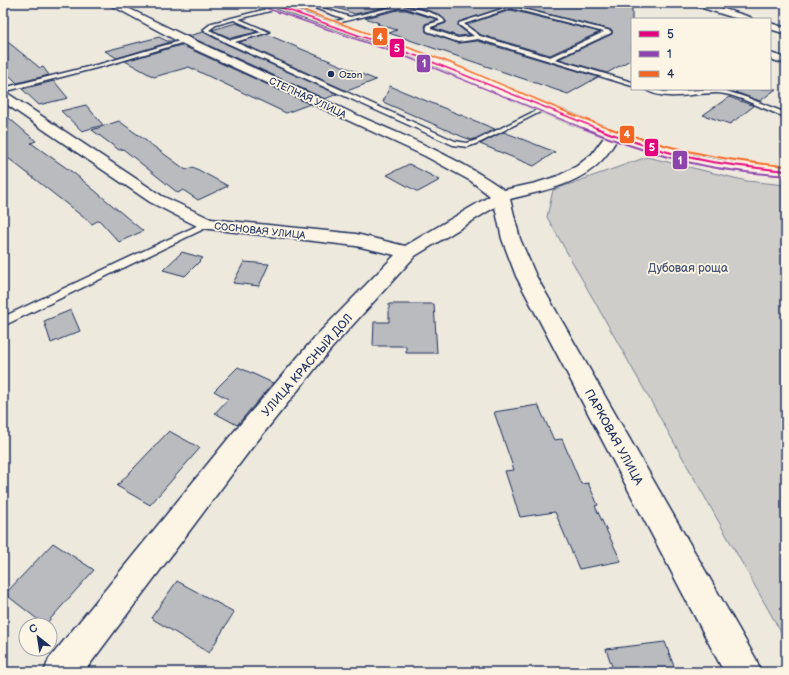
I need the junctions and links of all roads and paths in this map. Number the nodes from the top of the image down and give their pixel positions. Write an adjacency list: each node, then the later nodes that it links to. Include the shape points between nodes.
1 (111, 3): 13 (street, СТЕПНАЯ УЛИЦА)
2 (268, 3): 5 (street)
3 (303, 3): 8 (lane)
4 (696, 3): 6 (street)
5 (279, 7): 7 (lane); 9 (street)
6 (744, 18)
7 (235, 19): 14 (lane, via 214,24 204,30); 14 (lane, via 267,32)
8 (350, 19): 9 (lane); 12 (lane, via 406,7 443,20 428,26 429,30 458,40)
9 (329, 24): 22 (street, via 433,62)
10 (771, 26): 11 (street)
11 (786, 31)
12 (478, 37): 16 (lane); 16 (lane, via 461,24 511,7 609,32)
13 (185, 40): 19 (lane, via 106,64); 26 (street, СТЕПНАЯ УЛИЦА, via 430,153 477,178)
14 (229, 42): 22 (lane, via 453,143 467,144 479,141)
15 (771, 56): 17 (street)
16 (550, 59): 18 (lane)
17 (786, 61)
18 (631, 84)
19 (3, 90)
20 (651, 90): 23 (lane, via 664,94 720,91)
21 (3, 96): 27 (street, СОСНОВАЯ УЛИЦА, via 156,199)
22 (545, 108): 24 (street)
23 (786, 114)
24 (613, 135): 25 (street, via 692,159 728,166); 26 (street, УЛИЦА КРАСНЫЙ ДОЛ, via 598,157 582,169 540,187)
25 (786, 171)
26 (501, 196): 28 (street, УЛИЦА КРАСНЫЙ ДОЛ); 31 (street, ПАРКОВАЯ УЛИЦА, via 511,239 526,276)
27 (207, 224): 28 (street, СОСНОВАЯ УЛИЦА, via 356,240); 29 (lane)
28 (408, 252): 30 (street, УЛИЦА КРАСНЫЙ ДОЛ, via 323,343 246,436)
29 (3, 322)
30 (62, 672)
31 (743, 672)

